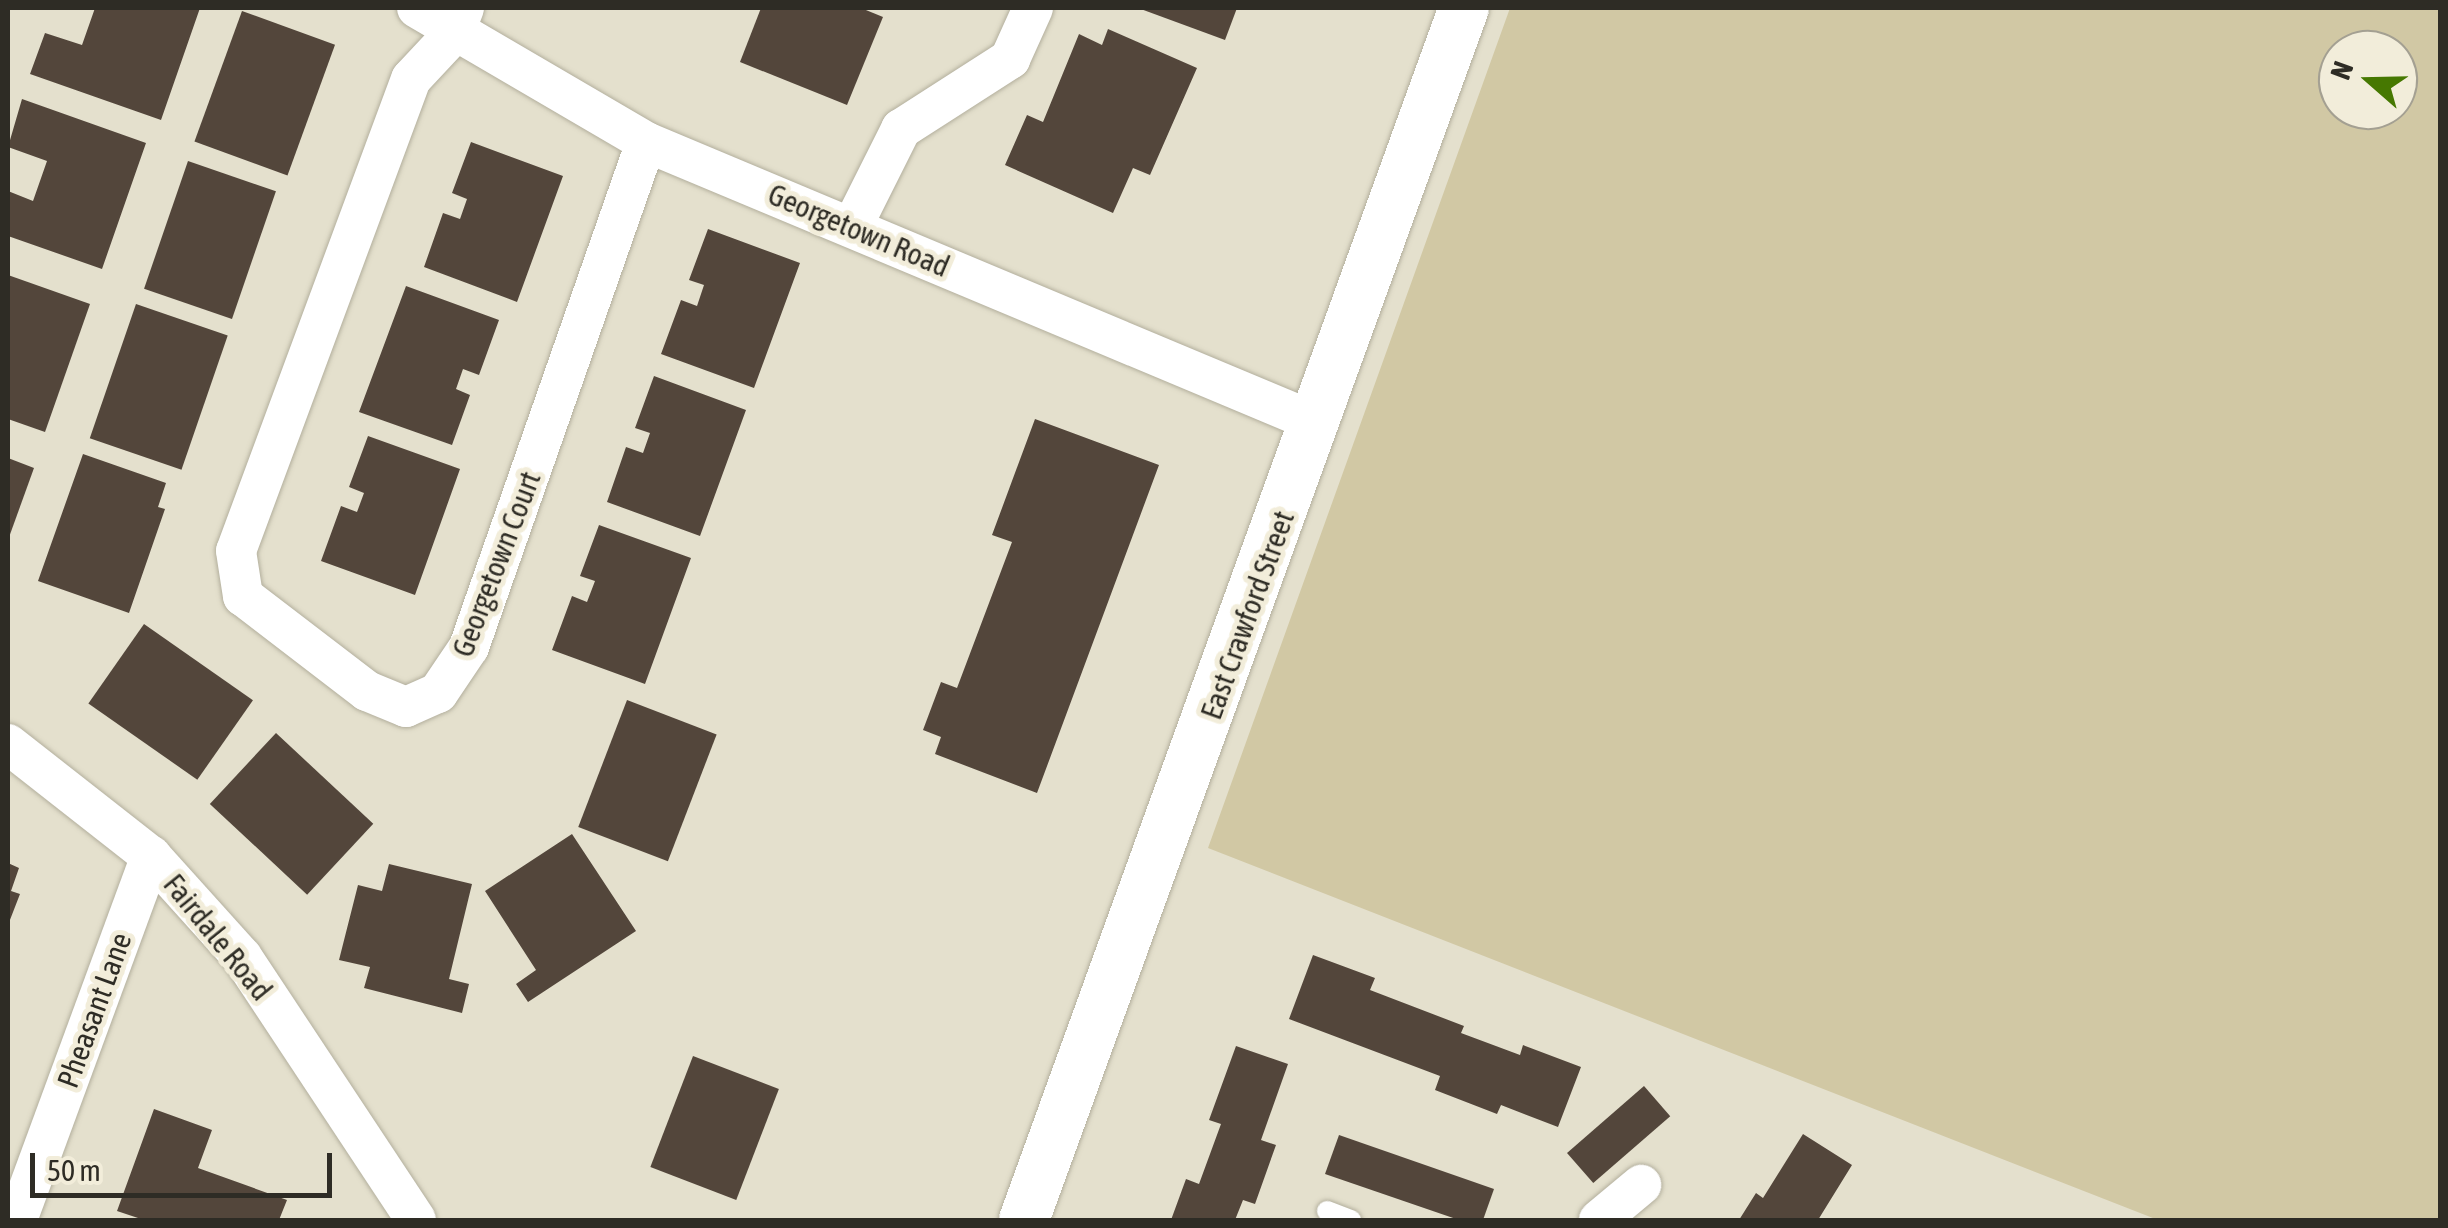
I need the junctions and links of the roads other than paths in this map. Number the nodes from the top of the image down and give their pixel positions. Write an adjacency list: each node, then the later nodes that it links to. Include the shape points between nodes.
1 (417, 8): 4 (street, Georgetown Road)
2 (1033, 8): 6 (street, via 1010,59 900,128)
3 (1464, 8): 7 (street, East Crawford Street)
4 (459, 20): 5 (street, Georgetown Road); 5 (street, Georgetown Court, via 410,79 236,551 243,596 368,691 406,707 438,693 470,647)
5 (646, 142): 6 (street, Georgetown Road)
6 (852, 227): 7 (street, Georgetown Road)
7 (1317, 424): 14 (street, East Crawford Street)
8 (8, 744): 9 (street, Fairdale Road)
9 (151, 856): 12 (street, Pheasant Lane); 13 (street, Fairdale Road, via 242,957)
10 (1642, 1185): 16 (street)
11 (1327, 1211): 15 (lane)
12 (18, 1220)
13 (416, 1220)
14 (1024, 1220)
15 (1351, 1220)
16 (1599, 1220)

